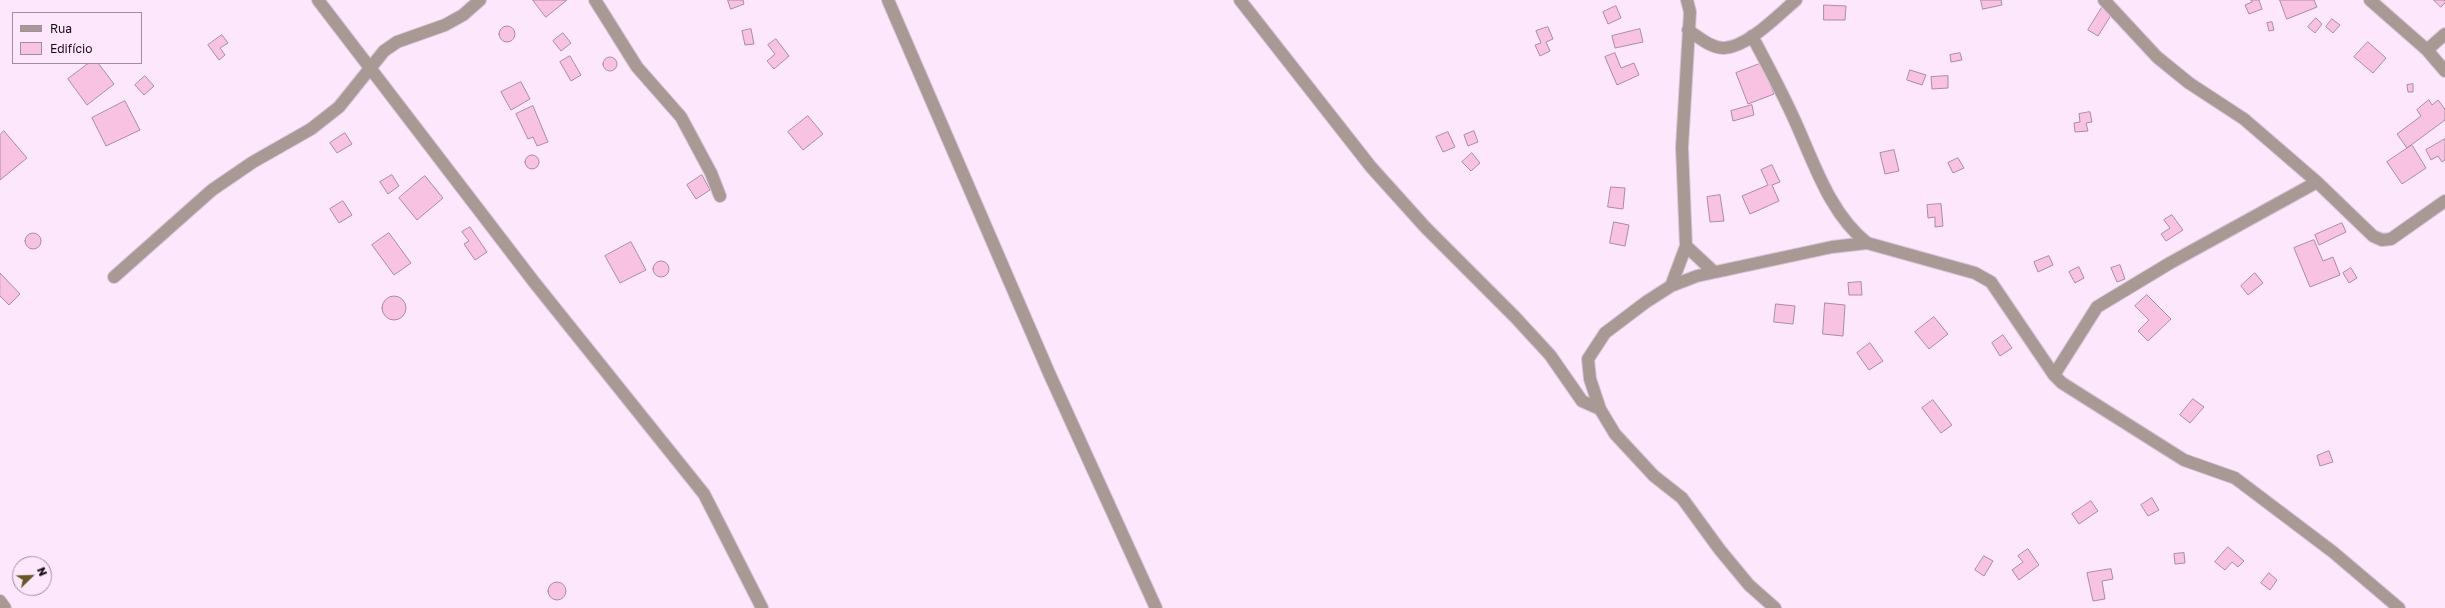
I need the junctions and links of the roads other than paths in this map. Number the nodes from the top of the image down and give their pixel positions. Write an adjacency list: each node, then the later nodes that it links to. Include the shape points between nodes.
1 (318, 0): 14 (street)
2 (480, 0): 14 (street, via 463,15 445,25 397,42 384,51)
3 (595, 0): 17 (street, via 637,67 681,117 711,173)
4 (888, 0): 29 (street, via 1049,373)
5 (1240, 0): 25 (street, via 1371,167 1426,228 1515,316 1550,355 1582,401)
6 (1687, 0): 10 (street, via 1690,12)
7 (1796, 0): 12 (street)
8 (2104, 0): 16 (street, via 2158,57 2189,83 2244,119)
9 (2370, 0): 13 (street)
10 (1688, 30): 12 (street, via 1703,41 1722,48 1734,46); 20 (street, via 1682,147)
11 (2445, 34): 13 (street)
12 (1752, 36): 19 (street, via 1833,204 1851,231)
13 (2427, 50): 15 (street)
14 (370, 67): 22 (street, via 339,107 311,129 253,162 212,190); 28 (street, via 534,282 704,494)
15 (2445, 70)
16 (2317, 182): 18 (street, via 2373,236 2382,240 2391,239); 24 (street, via 2170,262 2097,307)
17 (720, 196)
18 (2445, 201)
19 (1867, 243): 21 (street, via 1832,247); 24 (street, via 1975,273 1991,282)
20 (1686, 246): 21 (street); 23 (street)
21 (1713, 271): 23 (street)
22 (114, 277)
23 (1672, 286): 25 (street, via 1605,333 1588,359 1590,379)
24 (2054, 375): 31 (street, via 2077,393 2184,460 2235,478 2333,552)
25 (1600, 409): 30 (street, via 1615,434 1654,476 1682,498 1744,580)
26 (0, 601): 27 (street)
27 (5, 608)
28 (762, 608)
29 (1156, 608)
30 (1775, 608)
31 (2399, 608)

